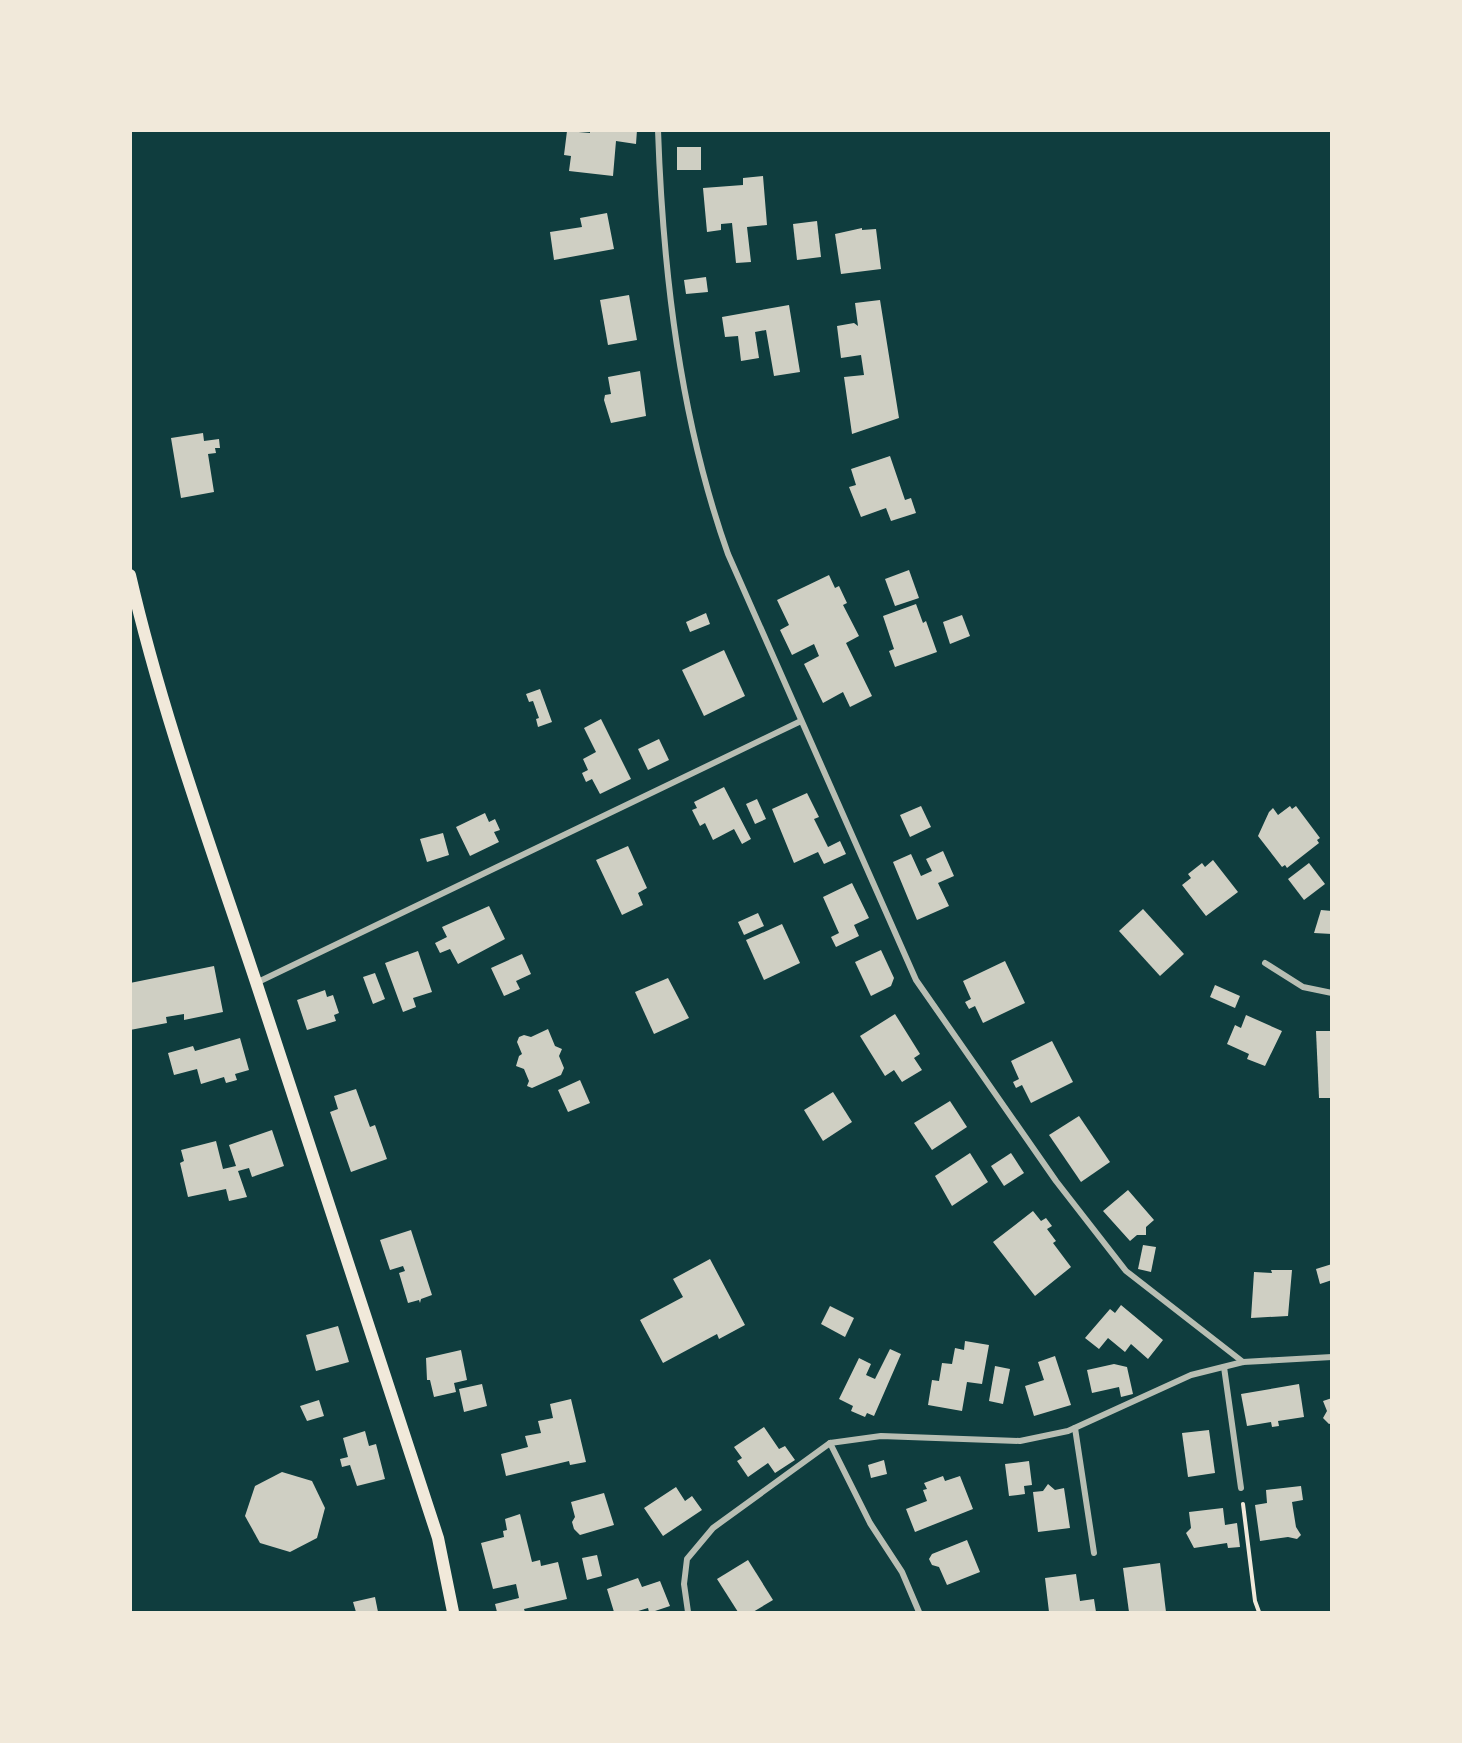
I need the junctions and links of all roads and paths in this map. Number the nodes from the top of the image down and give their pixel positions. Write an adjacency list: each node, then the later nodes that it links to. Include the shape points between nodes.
1 (658, 130): 3 (street, via 661,214 690,425 728,554)
2 (130, 575): 5 (main road, via 148,655)
3 (801, 721): 5 (street); 8 (street, via 923,989 1056,1181 1126,1271)
4 (1265, 963): 6 (street, via 1303,987)
5 (256, 983): 14 (main road, via 436,1531)
6 (1332, 993)
7 (1332, 1357): 8 (street)
8 (1244, 1362): 9 (street)
9 (1224, 1367): 10 (street, via 1191,1375); 12 (street)
10 (1075, 1428): 11 (street, via 1020,1442 881,1436); 13 (street)
11 (830, 1443): 15 (street, via 713,1528 687,1559 684,1584); 16 (street, via 870,1523 902,1572)
12 (1241, 1488): 17 (path, via 1254,1601)
13 (1094, 1553)
14 (453, 1612)
15 (688, 1612)
16 (919, 1612)
17 (1259, 1612)

